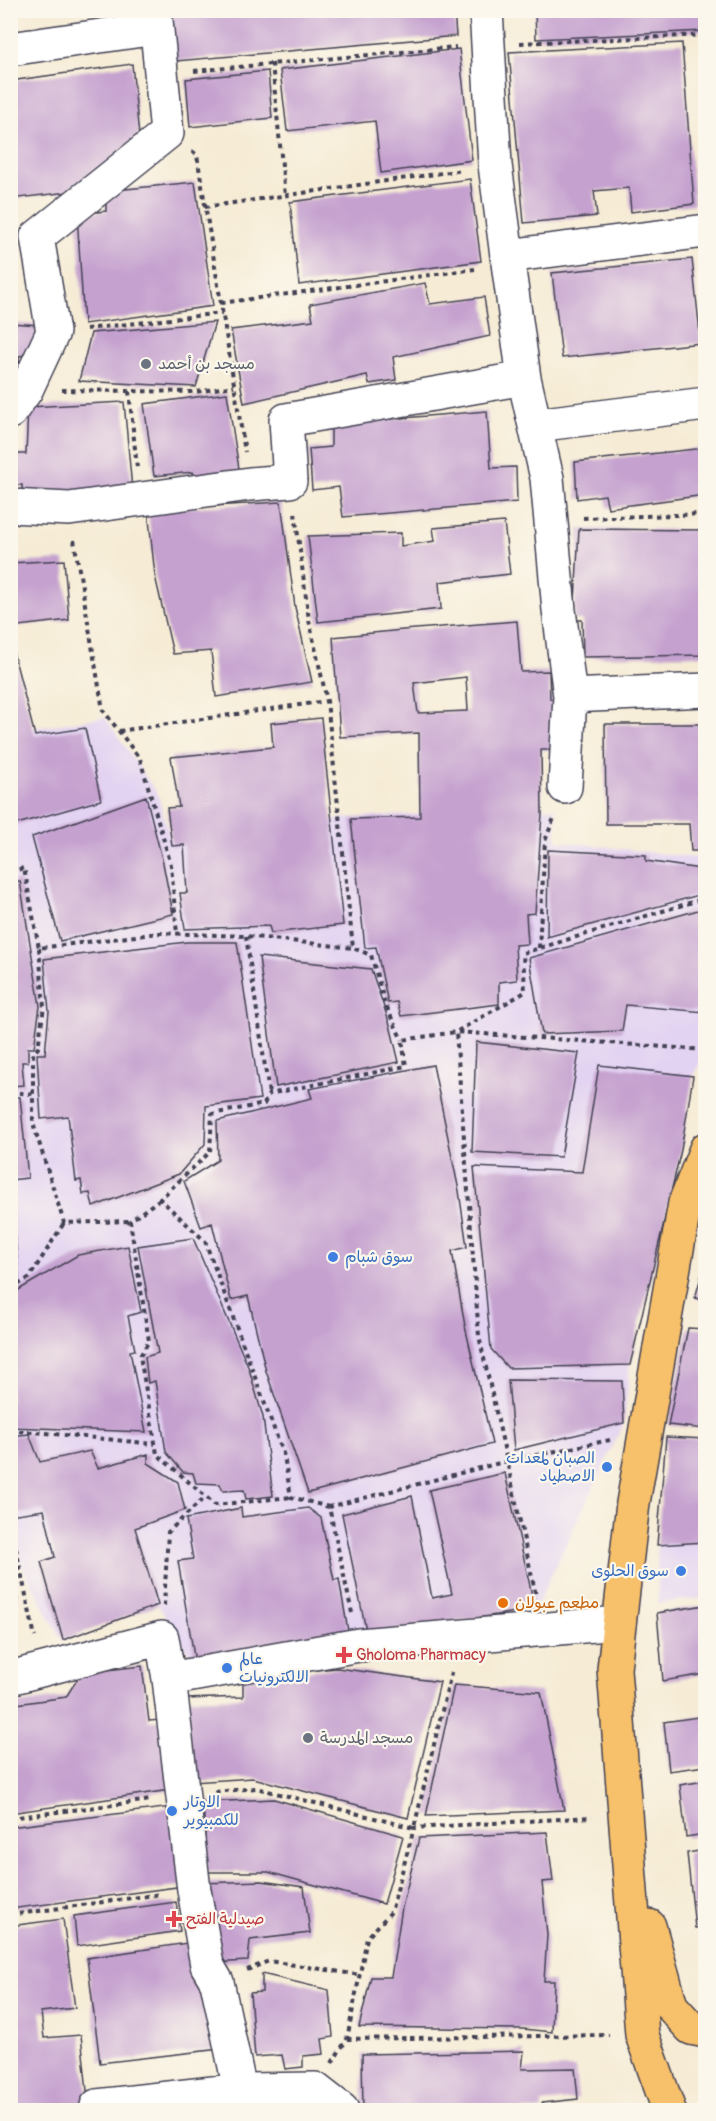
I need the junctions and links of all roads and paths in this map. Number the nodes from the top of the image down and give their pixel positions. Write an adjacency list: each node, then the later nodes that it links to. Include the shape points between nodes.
1 (486, 10): 4 (street)
2 (156, 19): 5 (street); 7 (street)
3 (705, 35): 4 (path)
4 (488, 44): 6 (path); 9 (street)
5 (10, 49)
6 (272, 63): 7 (path); 10 (path)
7 (161, 74): 8 (street)
8 (167, 133): 11 (path, via 197,154); 16 (street, via 37,237)
9 (495, 165): 10 (path); 13 (street)
10 (285, 196): 11 (path)
11 (205, 207): 14 (path)
12 (705, 231): 13 (street)
13 (507, 260): 14 (path); 17 (street)
14 (221, 303): 15 (path)
15 (222, 314): 16 (path); 18 (path)
16 (53, 332): 20 (street)
17 (524, 378): 22 (street); 23 (street, via 286,420)
18 (234, 386): 19 (path, via 196,392); 24 (path)
19 (129, 391): 20 (path); 25 (path)
20 (18, 401)
21 (705, 404): 22 (street)
22 (535, 425): 29 (street)
23 (290, 481): 24 (street); 32 (path, via 309,620)
24 (250, 484): 25 (street)
25 (141, 499): 27 (street)
26 (10, 506): 27 (street)
27 (69, 509): 33 (path, via 103,710)
28 (705, 514): 29 (path)
29 (551, 519): 31 (street)
30 (705, 690): 31 (street)
31 (570, 696): 34 (street)
32 (327, 701): 33 (path); 40 (path)
33 (119, 731): 37 (path, via 140,759 171,865)
34 (565, 788): 41 (path, via 546,841)
35 (10, 872): 39 (path, via 24,868)
36 (705, 898): 41 (path)
37 (177, 934): 38 (path); 39 (path)
38 (246, 936): 40 (path); 47 (path)
39 (39, 948): 46 (path, via 44,1007 38,1048 33,1053)
40 (353, 948): 43 (path, via 370,955 385,1004)
41 (539, 948): 42 (path, via 523,952 525,992)
42 (456, 1032): 43 (path); 44 (path); 56 (path, via 479,1336)
43 (402, 1040): 47 (path, via 406,1066)
44 (705, 1050)
45 (10, 1092): 46 (path)
46 (33, 1094): 51 (path, via 33,1123)
47 (269, 1094): 49 (path, via 264,1104 212,1114 210,1152)
48 (705, 1149): 54 (main road, via 685,1203)
49 (160, 1199): 50 (path); 58 (path, via 205,1241 284,1456)
50 (130, 1221): 51 (path); 55 (path, via 149,1341 140,1356)
51 (64, 1223): 52 (path, via 29,1278)
52 (10, 1289)
53 (10, 1431): 55 (path)
54 (645, 1434): 56 (path); 61 (main road)
55 (155, 1444): 57 (path, via 157,1454)
56 (507, 1461): 59 (path); 62 (path)
57 (205, 1497): 58 (path, via 215,1505); 64 (path, via 168,1532)
58 (291, 1497): 59 (path)
59 (329, 1507): 65 (path)
60 (10, 1541): 66 (path, via 16,1549)
61 (619, 1623): 62 (street); 70 (main road, via 614,1669)
62 (544, 1629): 63 (street)
63 (460, 1636): 65 (street); 72 (path)
64 (162, 1638): 66 (street); 68 (street)
65 (359, 1644): 68 (street)
66 (42, 1670): 67 (street)
67 (10, 1678)
68 (170, 1679): 69 (street)
69 (182, 1796): 71 (path); 72 (path, via 256,1788); 74 (street)
70 (627, 1816): 72 (path); 73 (main road)
71 (10, 1818)
72 (414, 1828): 76 (path, via 391,1912 367,1938)
73 (630, 1861): 78 (main road, via 671,2006 691,2028); 79 (main road)
74 (194, 1890): 75 (path); 77 (street, via 207,1965)
75 (10, 1915)
76 (360, 1975): 77 (path, via 269,1961); 80 (path)
77 (217, 1982): 81 (street)
78 (705, 2031)
79 (642, 2035): 80 (path); 85 (main road)
80 (347, 2039): 82 (path)
81 (240, 2090): 82 (street); 83 (street, via 97,2106)
82 (314, 2100): 84 (street)
83 (97, 2110)
84 (342, 2110)
85 (669, 2110)

